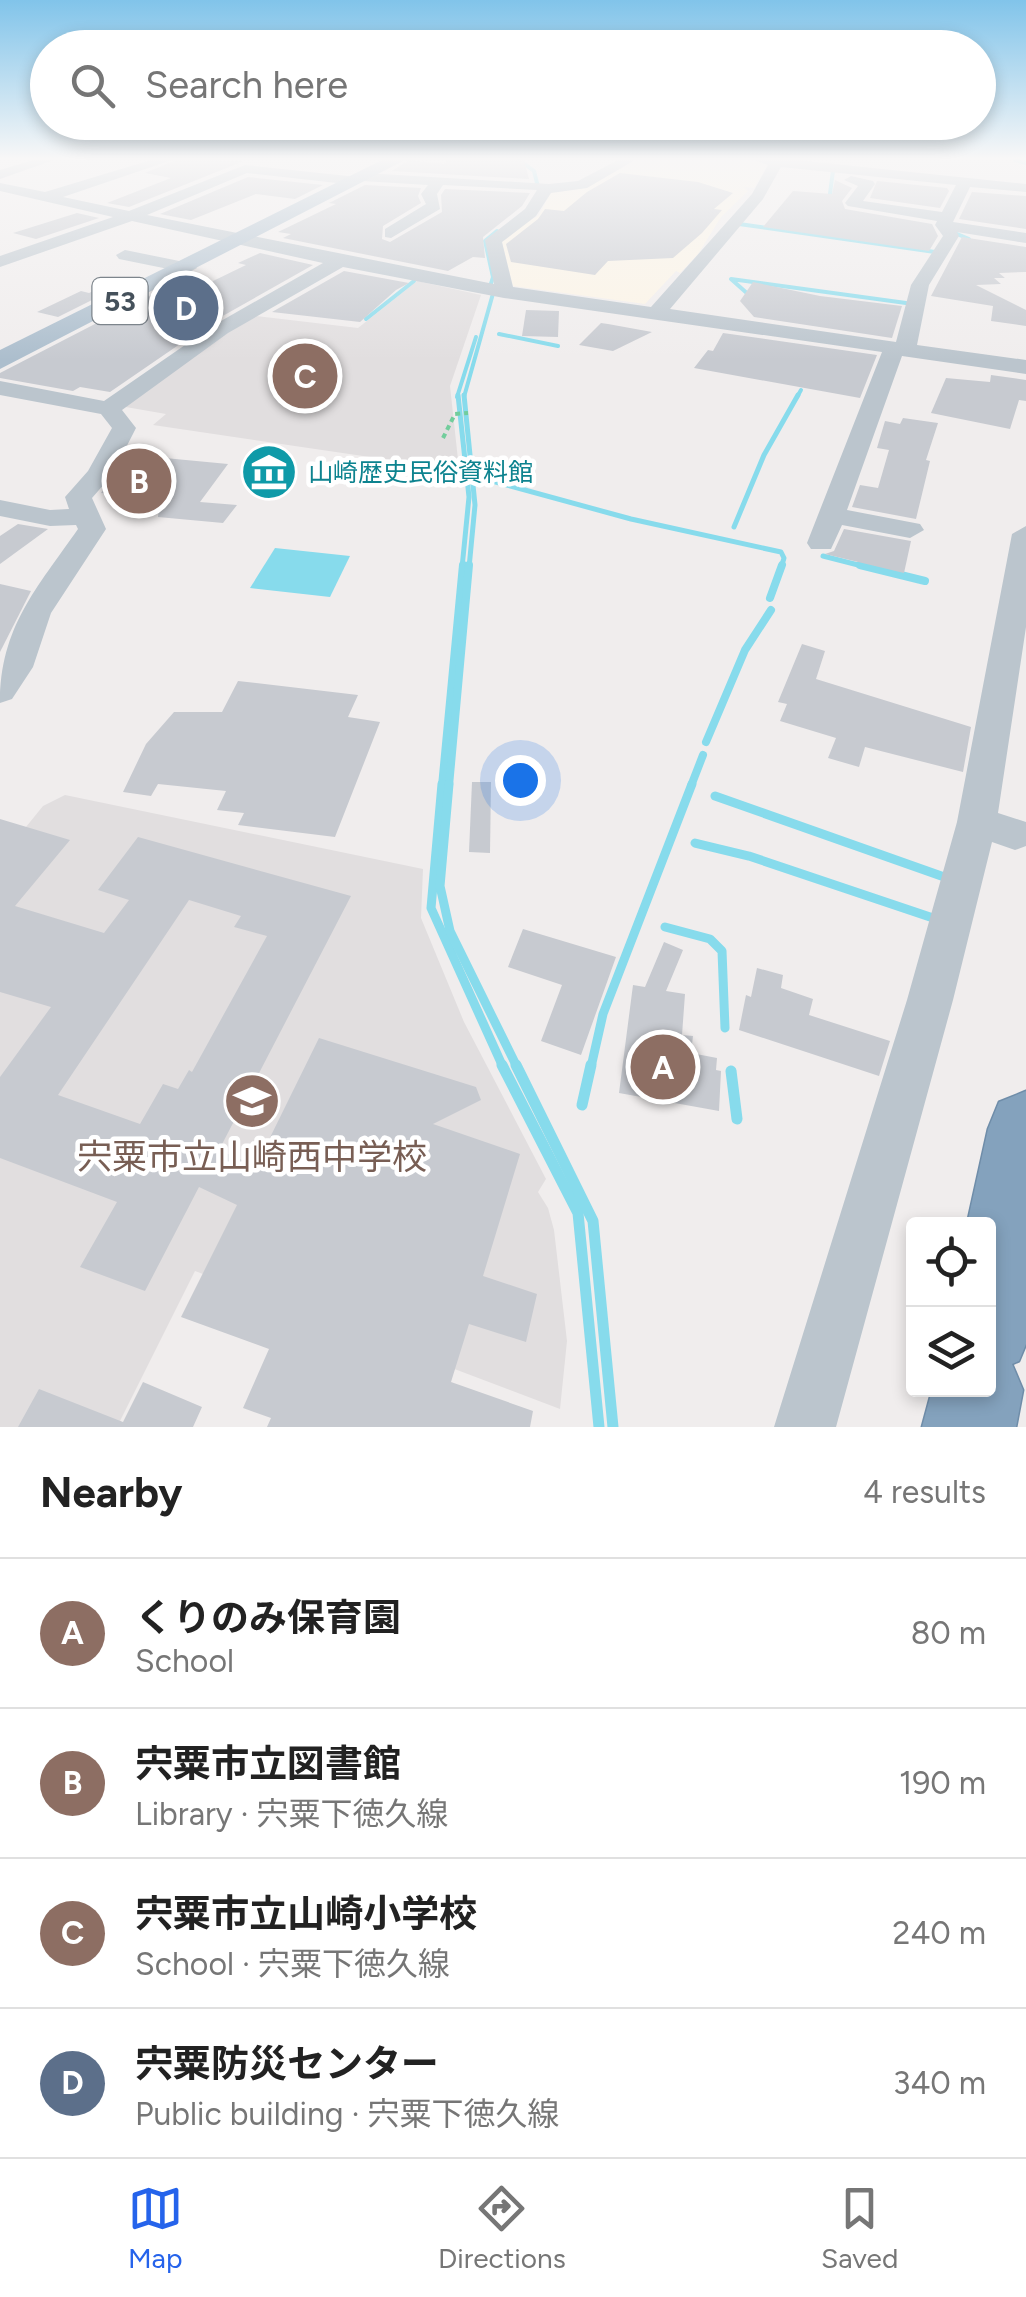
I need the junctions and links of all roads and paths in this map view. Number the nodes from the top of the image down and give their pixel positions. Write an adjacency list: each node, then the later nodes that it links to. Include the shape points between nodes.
1 (101, 227): 14 (street)
2 (172, 227): 11 (street)
3 (269, 227): 11 (main road, 53)
4 (401, 227): 9 (street)
5 (514, 227): 16 (street, via 494,240)
6 (731, 227): 17 (street)
7 (949, 227): 18 (street, via 949,244 920,285)
8 (988, 227): 10 (street)
9 (391, 233)
10 (1026, 238)
11 (240, 242): 13 (street); 15 (main road, 53)
12 (125, 255): 15 (street)
13 (340, 260): 16 (street); 22 (street, via 167,361)
14 (0, 262)
15 (188, 268): 19 (main road, 53)
16 (504, 292): 17 (street)
17 (656, 313): 18 (street)
18 (900, 349): 20 (street); 26 (street)
19 (0, 361)
20 (1026, 367)
21 (0, 388): 22 (street)
22 (110, 408): 27 (street, via 124,428 99,475 78,497)
23 (468, 413): 24 (path, via 455,414)
24 (443, 438)
25 (0, 508): 27 (street, via 50,518)
26 (832, 515): 28 (street); 29 (street)
27 (83, 516): 31 (street, via 92,529 34,614)
28 (910, 530)
29 (821, 544)
30 (1025, 551): 35 (street, via 996,828 930,1000)
31 (5, 674)
32 (1026, 1128): 33 (highway)
33 (992, 1307)
34 (975, 1397): 36 (highway)
35 (805, 1427)
36 (969, 1427)

